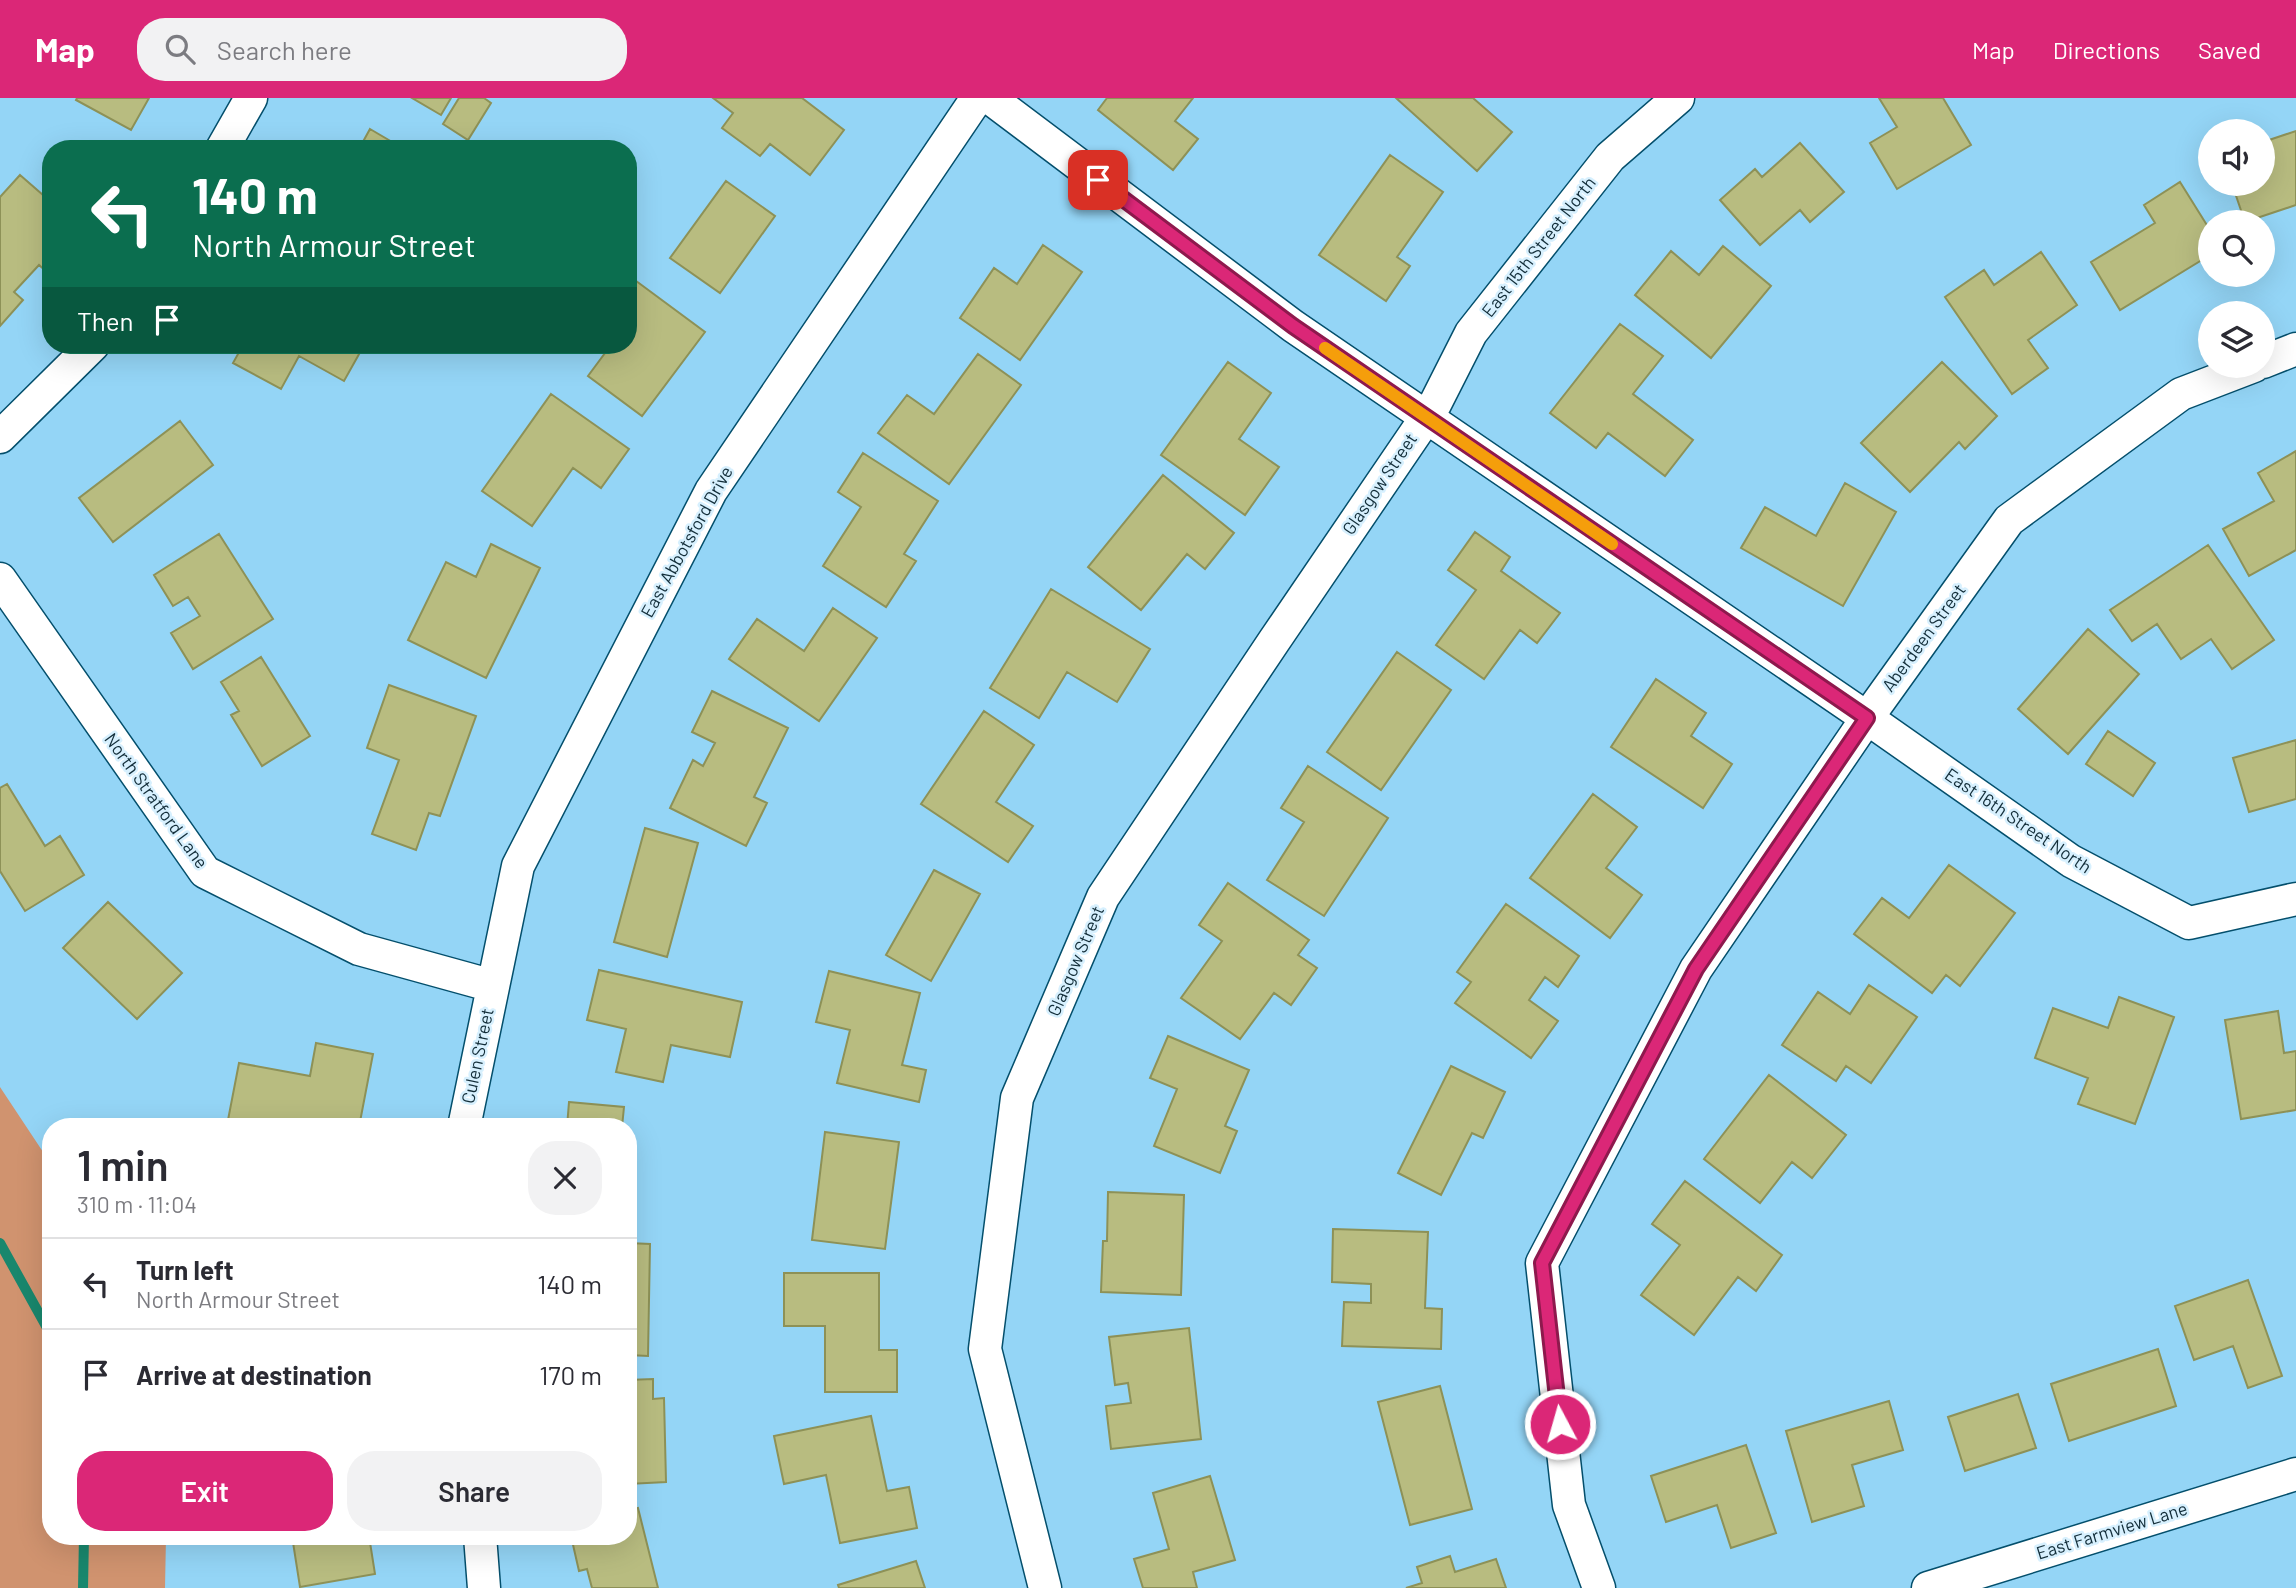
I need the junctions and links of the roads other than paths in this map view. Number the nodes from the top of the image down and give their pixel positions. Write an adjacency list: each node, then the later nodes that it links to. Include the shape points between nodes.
1 (251, 98): 5 (street)
2 (977, 98): 15 (street, East Abbotsford Drive, via 711,491 518,866)
3 (990, 98): 10 (street, East 16th Street North, via 1293,326)
4 (1678, 98): 10 (street, East 15th Street North, via 1610,157 1471,333)
5 (227, 140)
6 (2296, 349): 8 (street)
7 (84, 354): 11 (street)
8 (2275, 357)
9 (2222, 378): 13 (street, Aberdeen Street, via 2181,394 2009,520)
10 (1426, 417): 13 (street, East 16th Street North); 20 (street, Glasgow Street, via 1103,897 1017,1098 985,1349)
11 (0, 437)
12 (0, 579): 15 (street, North Stratford Lane, via 205,872 359,949)
13 (1867, 718): 14 (street, East 16th Street North, via 2071,860 2189,923); 21 (street, Aberdeen Street, via 1696,969 1542,1263 1569,1505)
14 (2296, 899)
15 (493, 986): 16 (street, Culen Street)
16 (466, 1118)
17 (2296, 1474): 22 (street, East Farmview Lane)
18 (481, 1545): 19 (street)
19 (484, 1588)
20 (1045, 1588)
21 (1599, 1588)
22 (1928, 1588)

